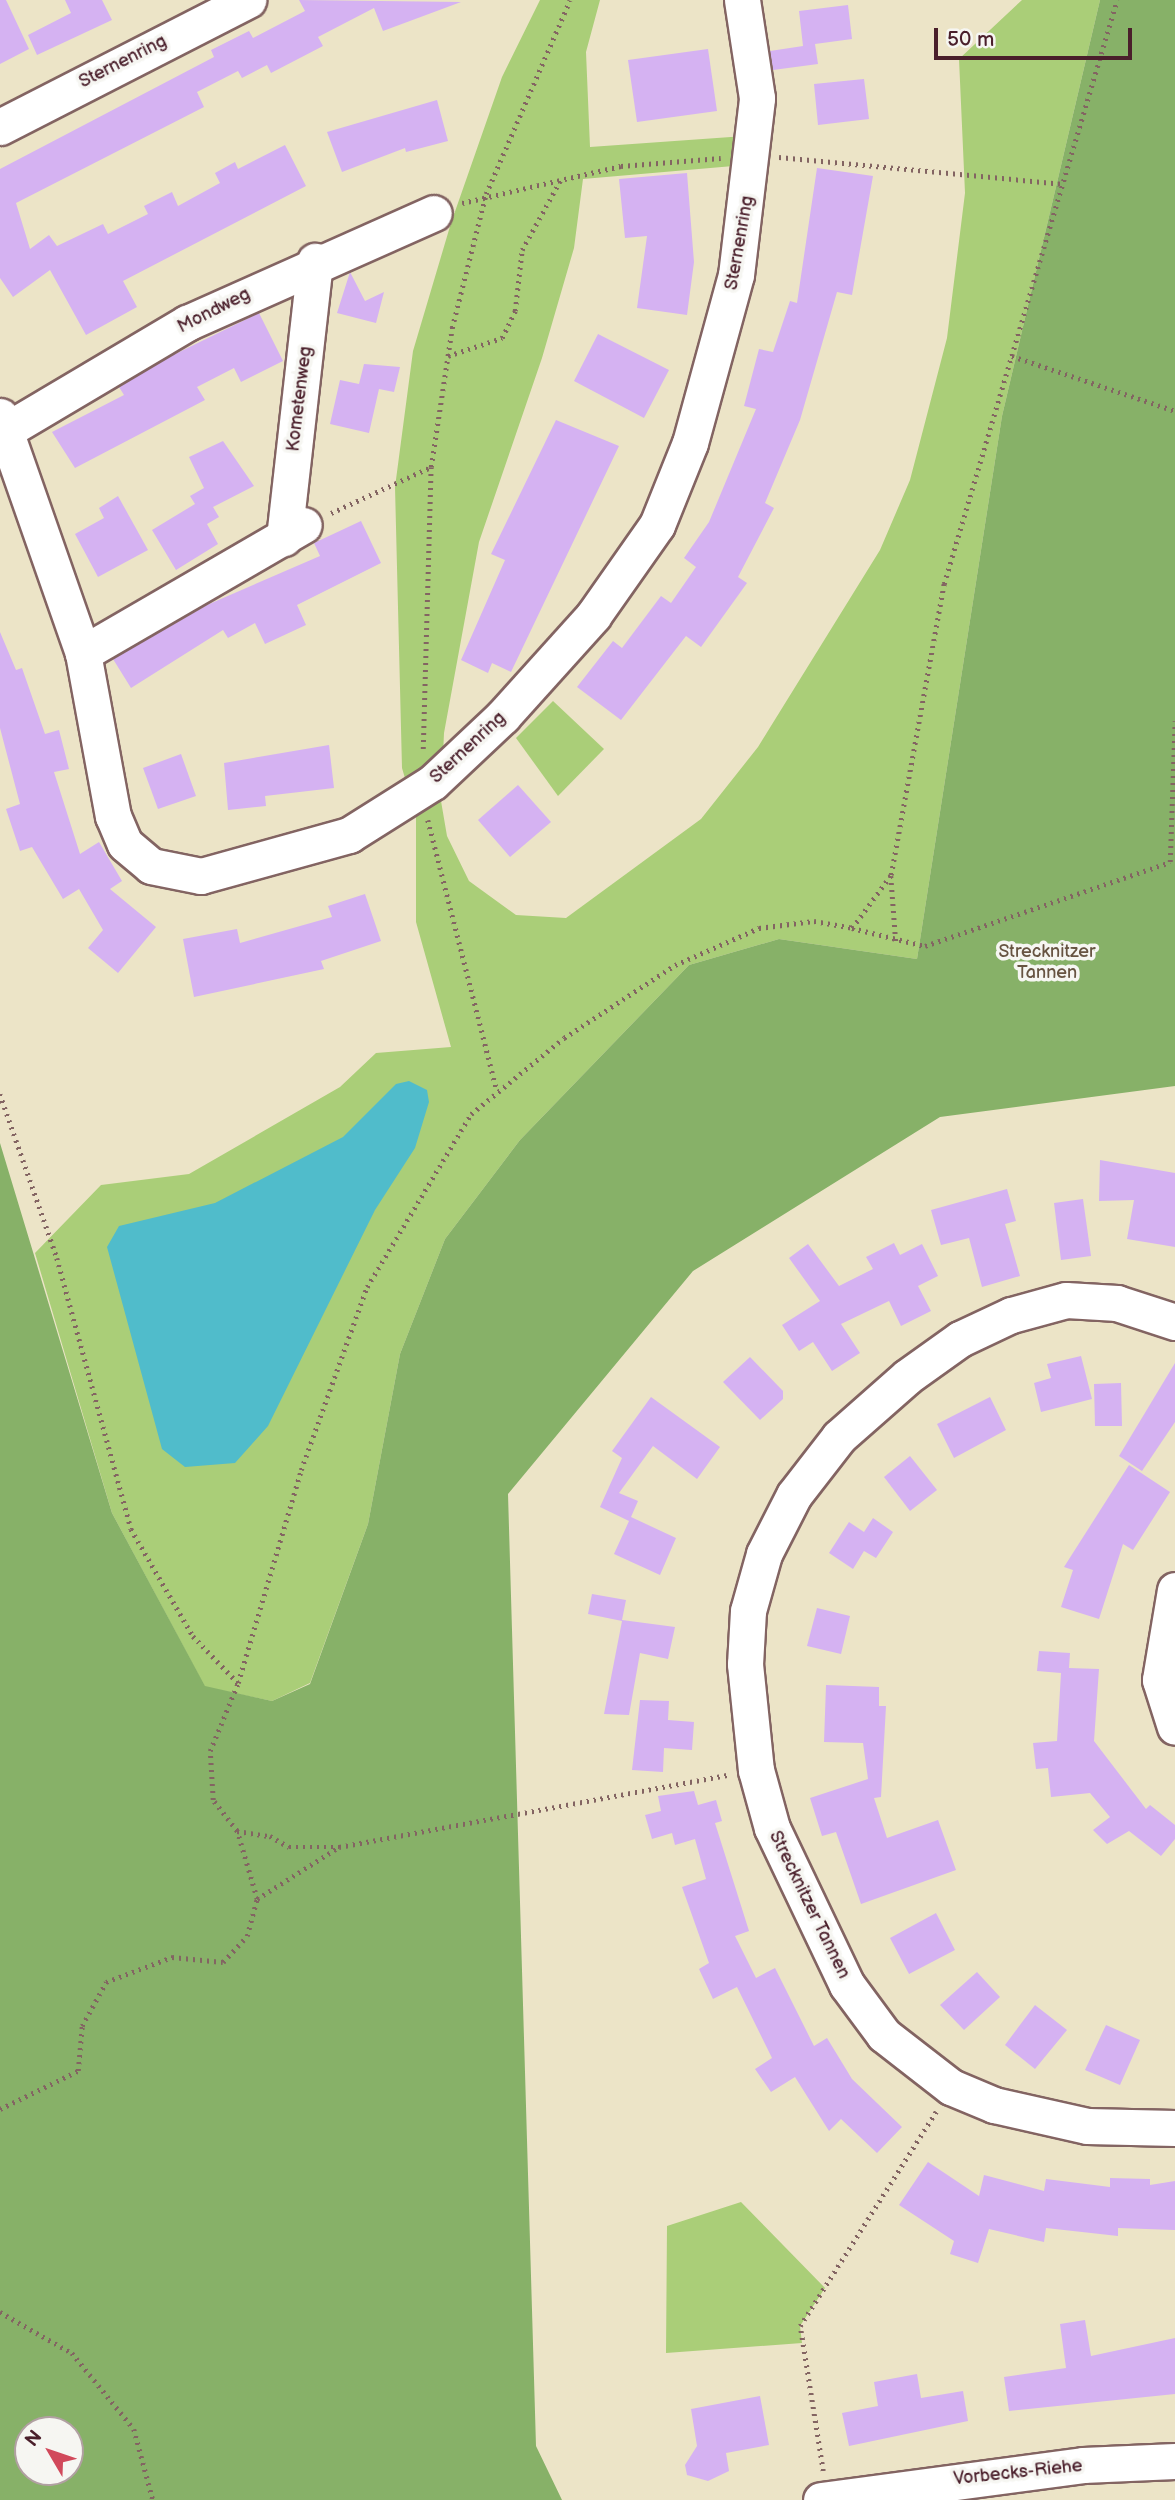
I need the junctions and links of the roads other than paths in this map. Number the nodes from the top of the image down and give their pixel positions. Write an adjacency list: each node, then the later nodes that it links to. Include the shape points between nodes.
1 (247, 0): 3 (street, Sternenring)
2 (742, 0): 7 (street, Sternenring, via 757,98 754,155 736,275 690,443 656,525 552,663 421,789 349,835 201,876 150,866 125,844 113,816)
3 (0, 127)
4 (434, 213): 5 (street, Mondweg)
5 (316, 261): 6 (street, Mondweg, via 187,323); 7 (street, Kometenweg, via 294,531)
6 (2, 424): 7 (street, Sternenring)
7 (83, 653)
8 (1175, 1322): 11 (street, Strecknitzer Tannen, via 1117,1303 1066,1300 1011,1315 950,1346 839,1437 794,1495 764,1554 748,1611 745,1664 756,1770 772,1828 847,1985 884,2035 951,2087 1038,2119)
9 (1175, 1590): 10 (street, via 1160,1680)
10 (1175, 1727)
11 (1175, 2129)
12 (1175, 2461): 13 (street, Vorbecks-Riehe, via 1083,2465)
13 (824, 2498)

